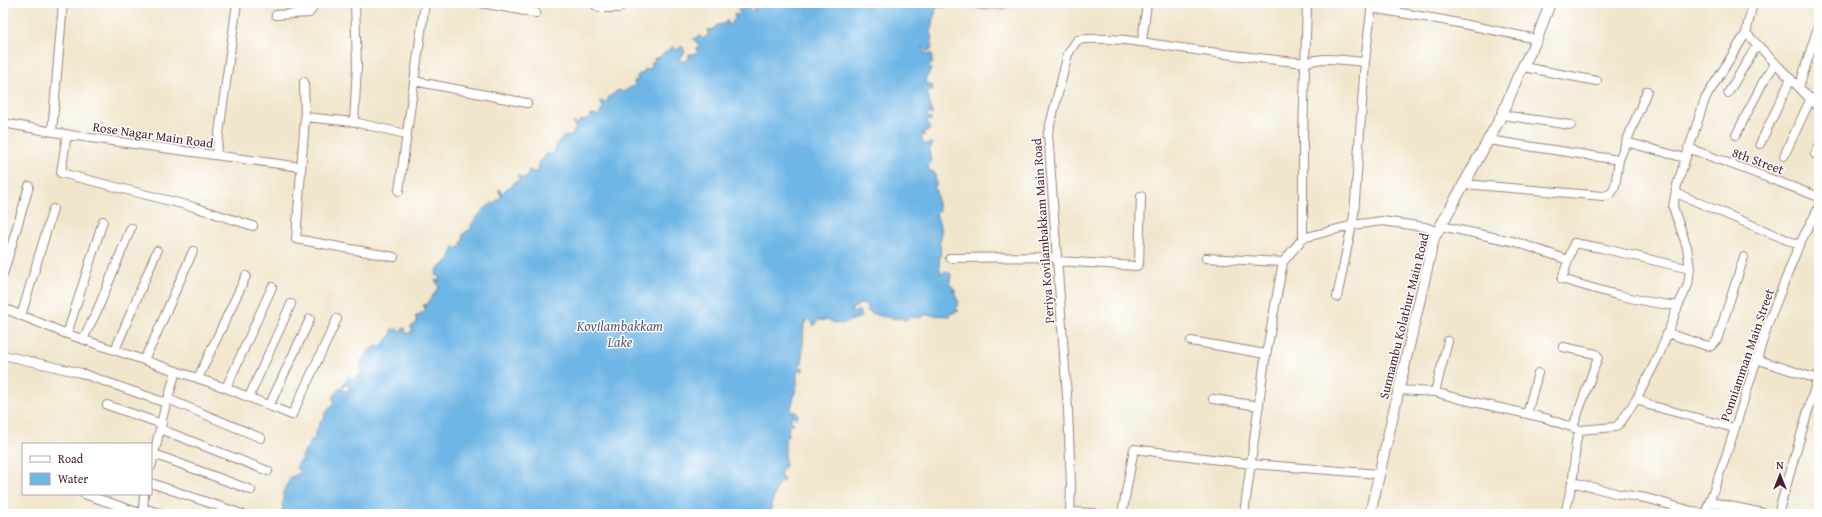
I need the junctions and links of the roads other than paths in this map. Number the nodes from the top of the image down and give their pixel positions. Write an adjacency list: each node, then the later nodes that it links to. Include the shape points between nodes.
1 (63, 3): 40 (street)
2 (237, 3): 50 (street)
3 (313, 3): 15 (street, via 309,13)
4 (355, 3): 37 (street, via 357,66)
5 (425, 3): 26 (street)
6 (481, 3): 14 (street)
7 (593, 3): 8 (street, via 599,8 619,8)
8 (623, 3)
9 (1147, 3): 19 (street)
10 (1307, 3): 22 (street)
11 (1550, 3): 18 (street, Sunnambu Kolathur Main Road)
12 (1753, 3): 17 (street)
13 (1372, 6): 18 (street); 21 (street)
14 (536, 13)
15 (276, 15)
16 (1819, 24): 29 (street)
17 (1746, 33): 20 (street); 48 (street, via 1705,99)
18 (1537, 39): 24 (street, Sunnambu Kolathur Main Road)
19 (1142, 42): 22 (street, Periya Kovilambakkam Main Road); 76 (street, Periya Kovilambakkam Main Road, via 1096,38 1077,40 1068,54 1048,133)
20 (1757, 45): 23 (street); 31 (street)
21 (1365, 62): 22 (street, Periya Kovilambakkam Main Road, via 1312,60); 64 (street)
22 (1306, 63): 68 (street)
23 (1775, 64): 25 (street); 43 (street)
24 (1523, 67): 27 (street); 35 (street, Sunnambu Kolathur Main Road)
25 (1791, 79): 29 (street); 46 (street)
26 (414, 81): 33 (street); 42 (street)
27 (1597, 81)
28 (304, 82): 36 (street)
29 (1799, 87): 32 (street)
30 (1647, 91): 45 (street)
31 (1728, 93)
32 (1811, 98): 34 (street); 51 (street)
33 (527, 103)
34 (1819, 108)
35 (1502, 115): 39 (street); 44 (street, Sunnambu Kolathur Main Road)
36 (305, 117): 37 (street); 54 (street)
37 (354, 122): 42 (street)
38 (3, 123): 40 (street, Rose Nagar Main Road)
39 (1571, 125)
40 (52, 132): 41 (street, Rose Nagar Main Road)
41 (67, 134): 50 (street, Rose Nagar Main Road); 65 (street, via 61,173 194,207)
42 (406, 134): 57 (street)
43 (1736, 136)
44 (1488, 140): 53 (street); 55 (street, Sunnambu Kolathur Main Road)
45 (1626, 142): 52 (street); 53 (street)
46 (1760, 144)
47 (1819, 146): 49 (street)
48 (1688, 148): 52 (street); 60 (street, 8th Street)
49 (1815, 154)
50 (216, 155): 54 (street, Rose Nagar Main Road)
51 (1784, 156)
52 (1685, 158): 58 (street)
53 (1619, 160): 55 (street, via 1615,186 1611,194 1603,196)
54 (301, 167): 72 (street, via 296,239)
55 (1464, 184): 67 (street, Sunnambu Kolathur Main Road)
56 (29, 186): 80 (street)
57 (400, 191)
58 (1676, 193): 69 (street); 79 (street, via 1674,207 1687,247)
59 (1141, 196): 76 (street, via 1137,266)
60 (1819, 197)
61 (1819, 207): 69 (street, Ponniamman Main Street)
62 (53, 209): 87 (street)
63 (103, 221): 91 (street)
64 (1353, 225): 67 (street, via 1382,221); 68 (street); 83 (street)
65 (253, 226)
66 (131, 228): 92 (street)
67 (1439, 229): 77 (street, via 1516,242); 106 (street, Sunnambu Kolathur Main Road, via 1434,238)
68 (1303, 238): 78 (street)
69 (1799, 245): 100 (street, Ponniamman Main Street)
70 (157, 251): 96 (street)
71 (193, 251): 99 (street)
72 (394, 257)
73 (950, 258): 76 (street)
74 (1206, 258): 78 (street)
75 (1744, 258): 90 (street, via 1717,340 1710,346)
76 (1057, 259): 133 (street, Periya Kovilambakkam Main Road, via 1068,410)
77 (1568, 260): 79 (street, via 1574,243); 85 (street, via 1562,279 1611,295)
78 (1283, 262): 97 (street)
79 (1690, 269): 85 (street, via 1688,285)
80 (3, 275)
81 (246, 276): 104 (street)
82 (272, 287): 105 (street)
83 (1337, 297)
84 (291, 304): 108 (street)
85 (1678, 306): 90 (street)
86 (3, 308): 87 (street)
87 (20, 316): 91 (street)
88 (310, 318): 113 (street)
89 (337, 320): 113 (street, via 292,415)
90 (1668, 333): 109 (street)
91 (67, 334): 92 (street)
92 (83, 339): 96 (street)
93 (1191, 341): 97 (street)
94 (1448, 341): 107 (street)
95 (1563, 347): 118 (street, via 1596,354 1598,357)
96 (116, 350): 99 (street)
97 (1266, 354): 114 (street)
98 (3, 355): 111 (street, via 81,373)
99 (144, 359): 101 (street)
100 (1756, 359): 103 (street); 117 (street, Ponniamman Main Street)
101 (176, 371): 104 (street); 111 (street)
102 (1538, 373): 115 (street)
103 (1818, 376): 142 (street)
104 (198, 378): 105 (street)
105 (226, 388): 108 (street)
106 (1399, 390): 107 (street); 123 (street, Sunnambu Kolathur Main Road)
107 (1435, 392): 115 (street)
108 (249, 398): 113 (street)
109 (1637, 398): 117 (street, via 1649,405); 118 (street, via 1615,427)
110 (1213, 399): 114 (street)
111 (167, 401): 116 (street); 119 (street)
112 (107, 405): 116 (street)
113 (269, 406)
114 (1259, 406): 121 (street)
115 (1527, 414): 118 (street)
116 (161, 426): 120 (street); 122 (street)
117 (1734, 428): 129 (street, Ponniamman Main Street)
118 (1576, 429): 124 (street)
119 (260, 438)
120 (152, 460): 126 (street)
121 (1251, 464): 123 (street); 135 (street, via 1134,449); 136 (street)
122 (268, 471)
123 (1379, 474): 137 (street, Sunnambu Kolathur Main Road)
124 (1572, 482): 138 (street); 139 (street, via 1646,498)
125 (152, 483): 132 (street)
126 (251, 490)
127 (87, 495): 130 (street)
128 (144, 495): 130 (street)
129 (1710, 502): 140 (street, Ponniamman Main Street); 141 (street)
130 (143, 512): 131 (street)
131 (162, 514)
132 (242, 514)
133 (1070, 514): 134 (street)
134 (1094, 514)
135 (1122, 514)
136 (1244, 514)
137 (1370, 514)
138 (1565, 514)
139 (1702, 514)
140 (1705, 514)
141 (1768, 514)
142 (1778, 514)

